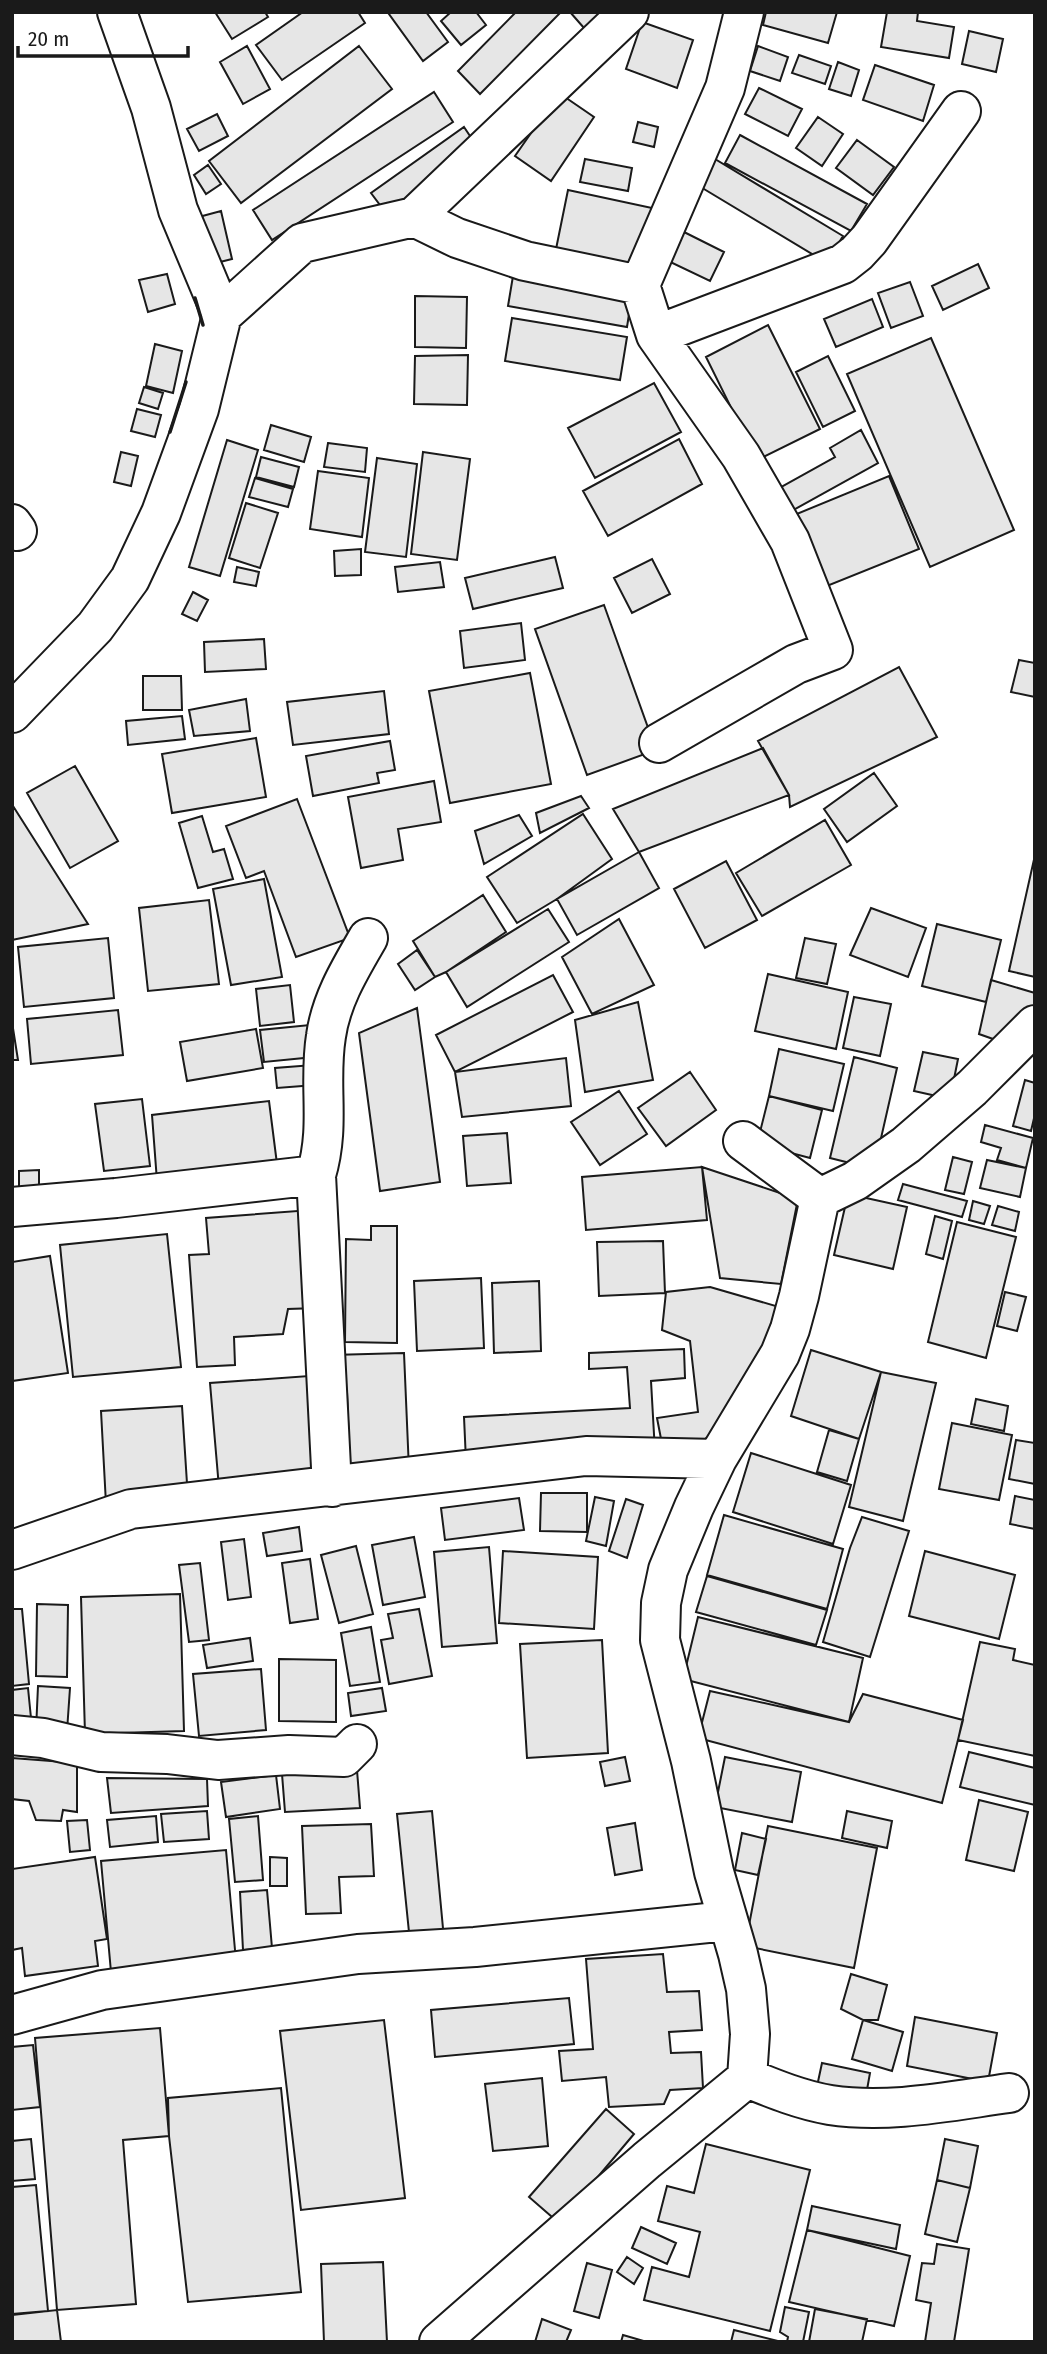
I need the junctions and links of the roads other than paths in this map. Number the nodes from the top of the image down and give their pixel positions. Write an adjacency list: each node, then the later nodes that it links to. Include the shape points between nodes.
1 (117, 12): 7 (street, via 151,108 177,210)
2 (744, 12): 6 (street, via 725,88)
3 (627, 13): 5 (street)
4 (961, 111): 8 (street, via 869,240 843,264)
5 (414, 217): 6 (street, via 457,238 526,261); 7 (street, via 302,243)
6 (639, 285): 8 (street)
7 (222, 315): 9 (street, via 199,409 161,513 130,579 95,627)
8 (656, 335): 10 (street, via 741,456 790,541 833,650 796,664)
9 (12, 713)
10 (659, 743)
11 (368, 938): 14 (street, via 330,1011 325,1038 324,1140)
12 (1035, 1025): 15 (street, via 906,1145 855,1181)
13 (743, 1141): 15 (street)
14 (316, 1175): 16 (street); 18 (street)
15 (820, 1198): 17 (street, via 790,1329)
16 (12, 1207)
17 (718, 1459): 18 (street, via 586,1456); 22 (street, via 668,1570 660,1640)
18 (332, 1487): 19 (street, via 131,1509)
19 (12, 1550)
20 (12, 1735): 21 (street, via 101,1752 218,1760 344,1757)
21 (358, 1744)
22 (727, 1921): 23 (street, via 358,1954 102,1990); 24 (street, via 746,1989)
23 (12, 2015)
24 (747, 2078): 25 (street, via 830,2105 887,2109); 26 (street)
25 (1009, 2093)
26 (439, 2342)

